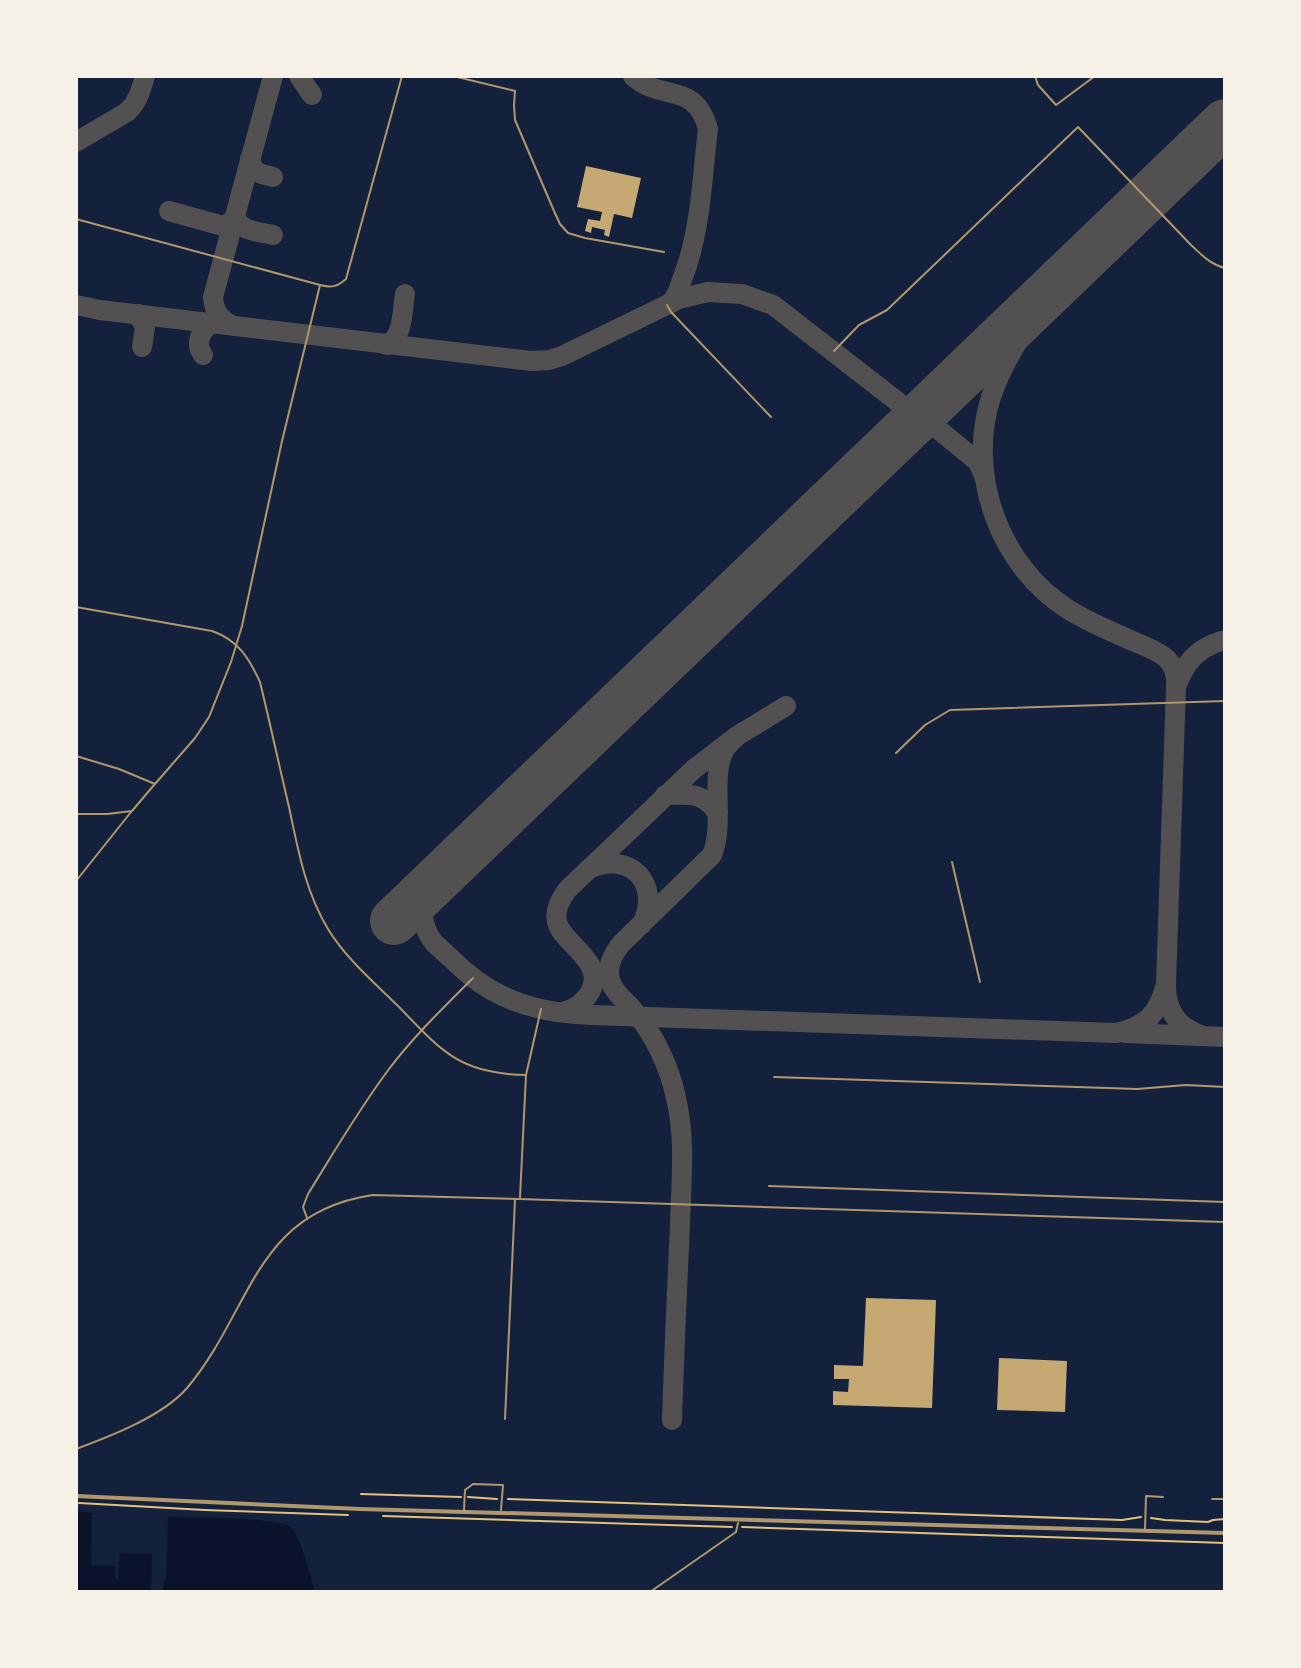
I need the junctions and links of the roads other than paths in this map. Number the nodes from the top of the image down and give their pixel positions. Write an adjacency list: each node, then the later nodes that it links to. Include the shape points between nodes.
1 (402, 76): 8 (lane, via 346,279 338,286)
2 (453, 76): 6 (lane, via 515,91 515,120 568,233)
3 (1035, 76): 4 (lane, via 1056,105)
4 (1095, 76)
5 (76, 219): 8 (lane)
6 (664, 252)
7 (1225, 268): 10 (lane, via 1192,246 1078,127 887,310 859,325)
8 (320, 285): 13 (lane)
9 (667, 305): 11 (lane)
10 (834, 351)
11 (771, 417)
12 (76, 607): 13 (lane, via 212,631)
13 (237, 644): 17 (lane, via 209,717); 25 (lane, via 260,682 316,907 352,959)
14 (1225, 701): 15 (lane, via 950,710)
15 (896, 753)
16 (76, 756): 17 (lane)
17 (155, 784): 18 (lane)
18 (132, 811): 19 (lane); 21 (lane)
19 (76, 814)
20 (952, 862): 23 (lane)
21 (76, 881)
22 (473, 978): 25 (lane)
23 (980, 982)
24 (541, 1009): 26 (lane)
25 (421, 1030): 26 (lane, via 468,1066); 32 (lane, via 357,1114 308,1194 303,1207)
26 (526, 1075): 30 (lane)
27 (774, 1077): 28 (lane)
28 (1225, 1087)
29 (769, 1186): 31 (lane)
30 (517, 1198): 32 (lane, via 373,1195 335,1203); 33 (lane); 34 (lane)
31 (1225, 1202)
32 (307, 1218): 35 (lane, via 268,1255 187,1388 157,1413)
33 (1225, 1222)
34 (505, 1419)
35 (76, 1449)
36 (1163, 1497): 43 (lane, via 1146,1496)
37 (76, 1499): 40 (street)
38 (1212, 1499): 39 (lane)
39 (1225, 1499)
40 (464, 1511): 41 (street); 41 (lane, via 467,1488 473,1484 503,1485)
41 (501, 1511): 42 (street)
42 (738, 1518): 43 (street); 45 (lane, via 736,1532)
43 (1145, 1531): 44 (street)
44 (1225, 1533)
45 (650, 1592)

